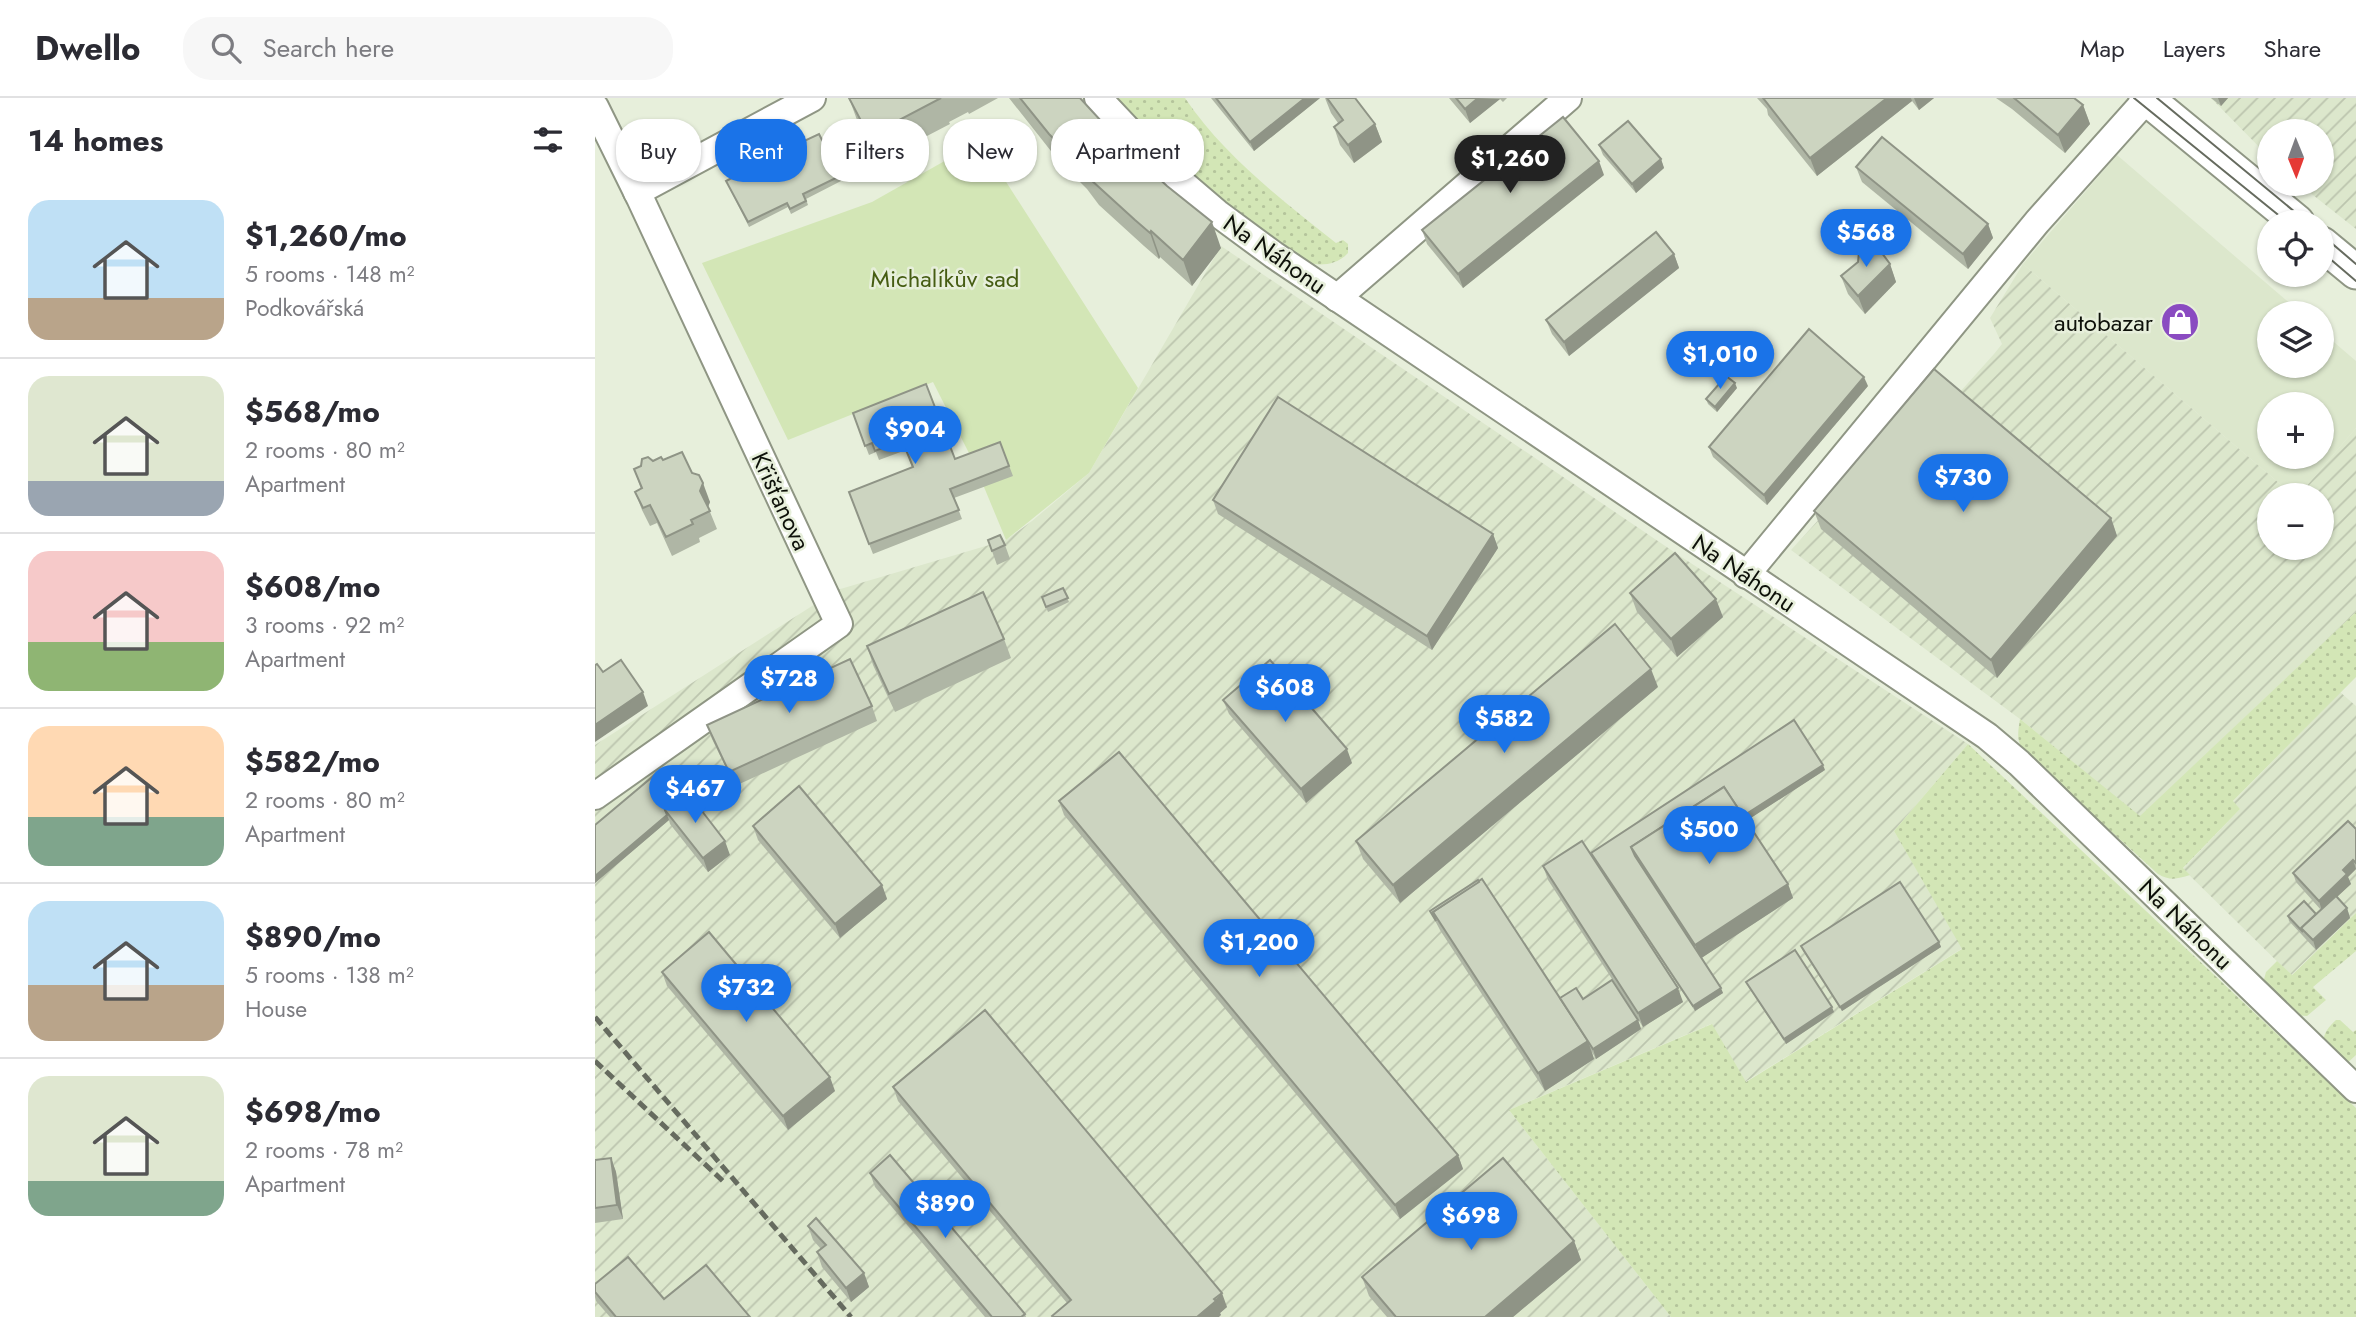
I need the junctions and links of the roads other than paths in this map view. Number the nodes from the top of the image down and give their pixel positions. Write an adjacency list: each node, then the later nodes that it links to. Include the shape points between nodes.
1 (812, 98): 6 (street)
2 (1098, 98): 10 (street, Na Náhonu, via 1162,166 1217,213)
3 (1568, 98): 10 (street)
4 (2147, 98): 7 (street); 11 (street, via 2037,222)
5 (595, 107): 6 (street, Křišťanova)
6 (637, 192): 12 (street, Křišťanova, via 839,624)
7 (2282, 210)
8 (2334, 254): 9 (street)
9 (2356, 272)
10 (1337, 298): 11 (street, Na Náhonu)
11 (1747, 575): 13 (street, Na Náhonu, via 1987,736 2019,763)
12 (595, 796)
13 (2356, 1089)

